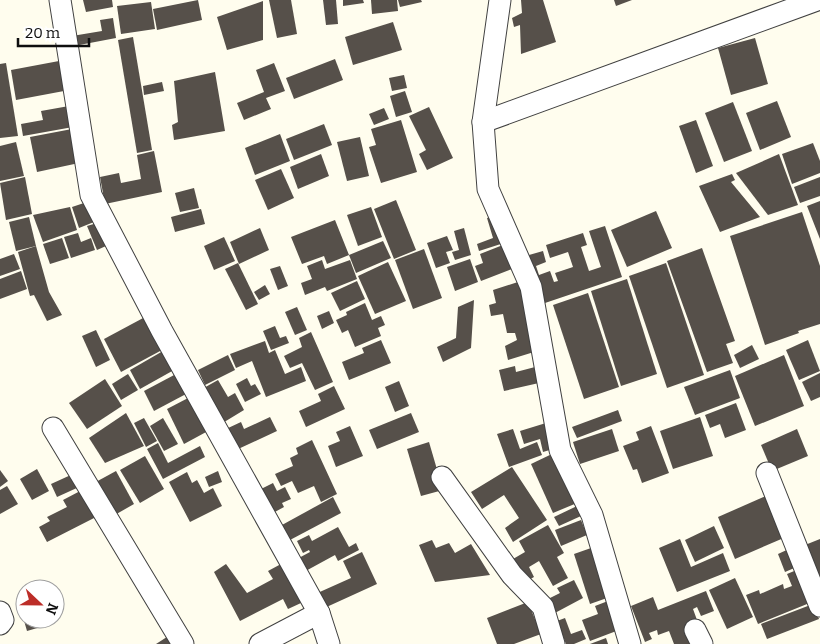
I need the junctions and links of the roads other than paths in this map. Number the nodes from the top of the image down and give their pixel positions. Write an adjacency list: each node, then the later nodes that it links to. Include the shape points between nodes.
1 (60, 0): 10 (street, via 91,195 162,331)
2 (500, 0): 4 (street)
3 (817, 0): 4 (street)
4 (483, 122): 16 (street, via 488,188 531,287 560,450 592,515)
5 (53, 428): 12 (street)
6 (767, 473): 8 (street)
7 (442, 477): 15 (street, via 512,575 543,608)
8 (820, 606)
9 (0, 612): 11 (street, via 3,620)
10 (318, 613): 13 (street); 14 (street)
11 (0, 624)
12 (184, 644)
13 (260, 644)
14 (329, 644)
15 (554, 644)
16 (630, 644)

